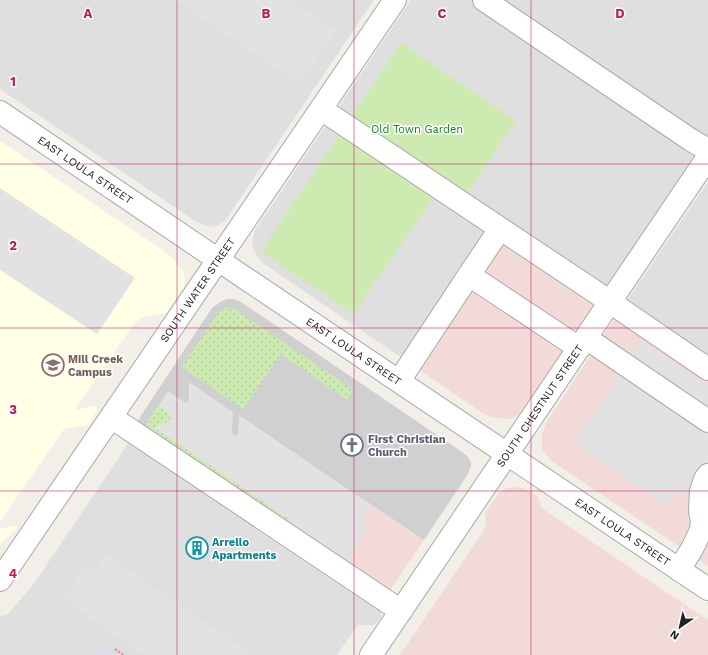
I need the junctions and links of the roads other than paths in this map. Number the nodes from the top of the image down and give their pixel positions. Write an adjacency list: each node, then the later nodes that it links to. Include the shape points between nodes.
1 (395, 0): 3 (street, SOUTH WATER STREET)
2 (484, 0): 5 (street)
3 (321, 109): 7 (street); 8 (street, SOUTH WATER STREET)
4 (2, 118): 8 (street, EAST LOULA STREET)
5 (708, 150)
6 (708, 157): 10 (street, SOUTH CHESTNUT STREET)
7 (500, 229): 9 (street); 10 (street)
8 (219, 260): 13 (street, EAST LOULA STREET); 14 (street, SOUTH WATER STREET)
9 (469, 275): 11 (street); 13 (street)
10 (609, 302): 11 (street, SOUTH CHESTNUT STREET); 12 (street)
11 (582, 343): 15 (street); 16 (street, SOUTH CHESTNUT STREET)
12 (708, 369)
13 (399, 381): 16 (street, EAST LOULA STREET)
14 (111, 417): 19 (street, SOUTH WATER STREET); 21 (street)
15 (708, 421)
16 (507, 454): 18 (street, EAST LOULA STREET); 21 (street, SOUTH CHESTNUT STREET)
17 (708, 474): 18 (street, via 701,491 701,530)
18 (679, 570): 20 (street, EAST LOULA STREET)
19 (0, 580)
20 (708, 590)
21 (401, 611): 22 (street, SOUTH CHESTNUT STREET)
22 (371, 655)

